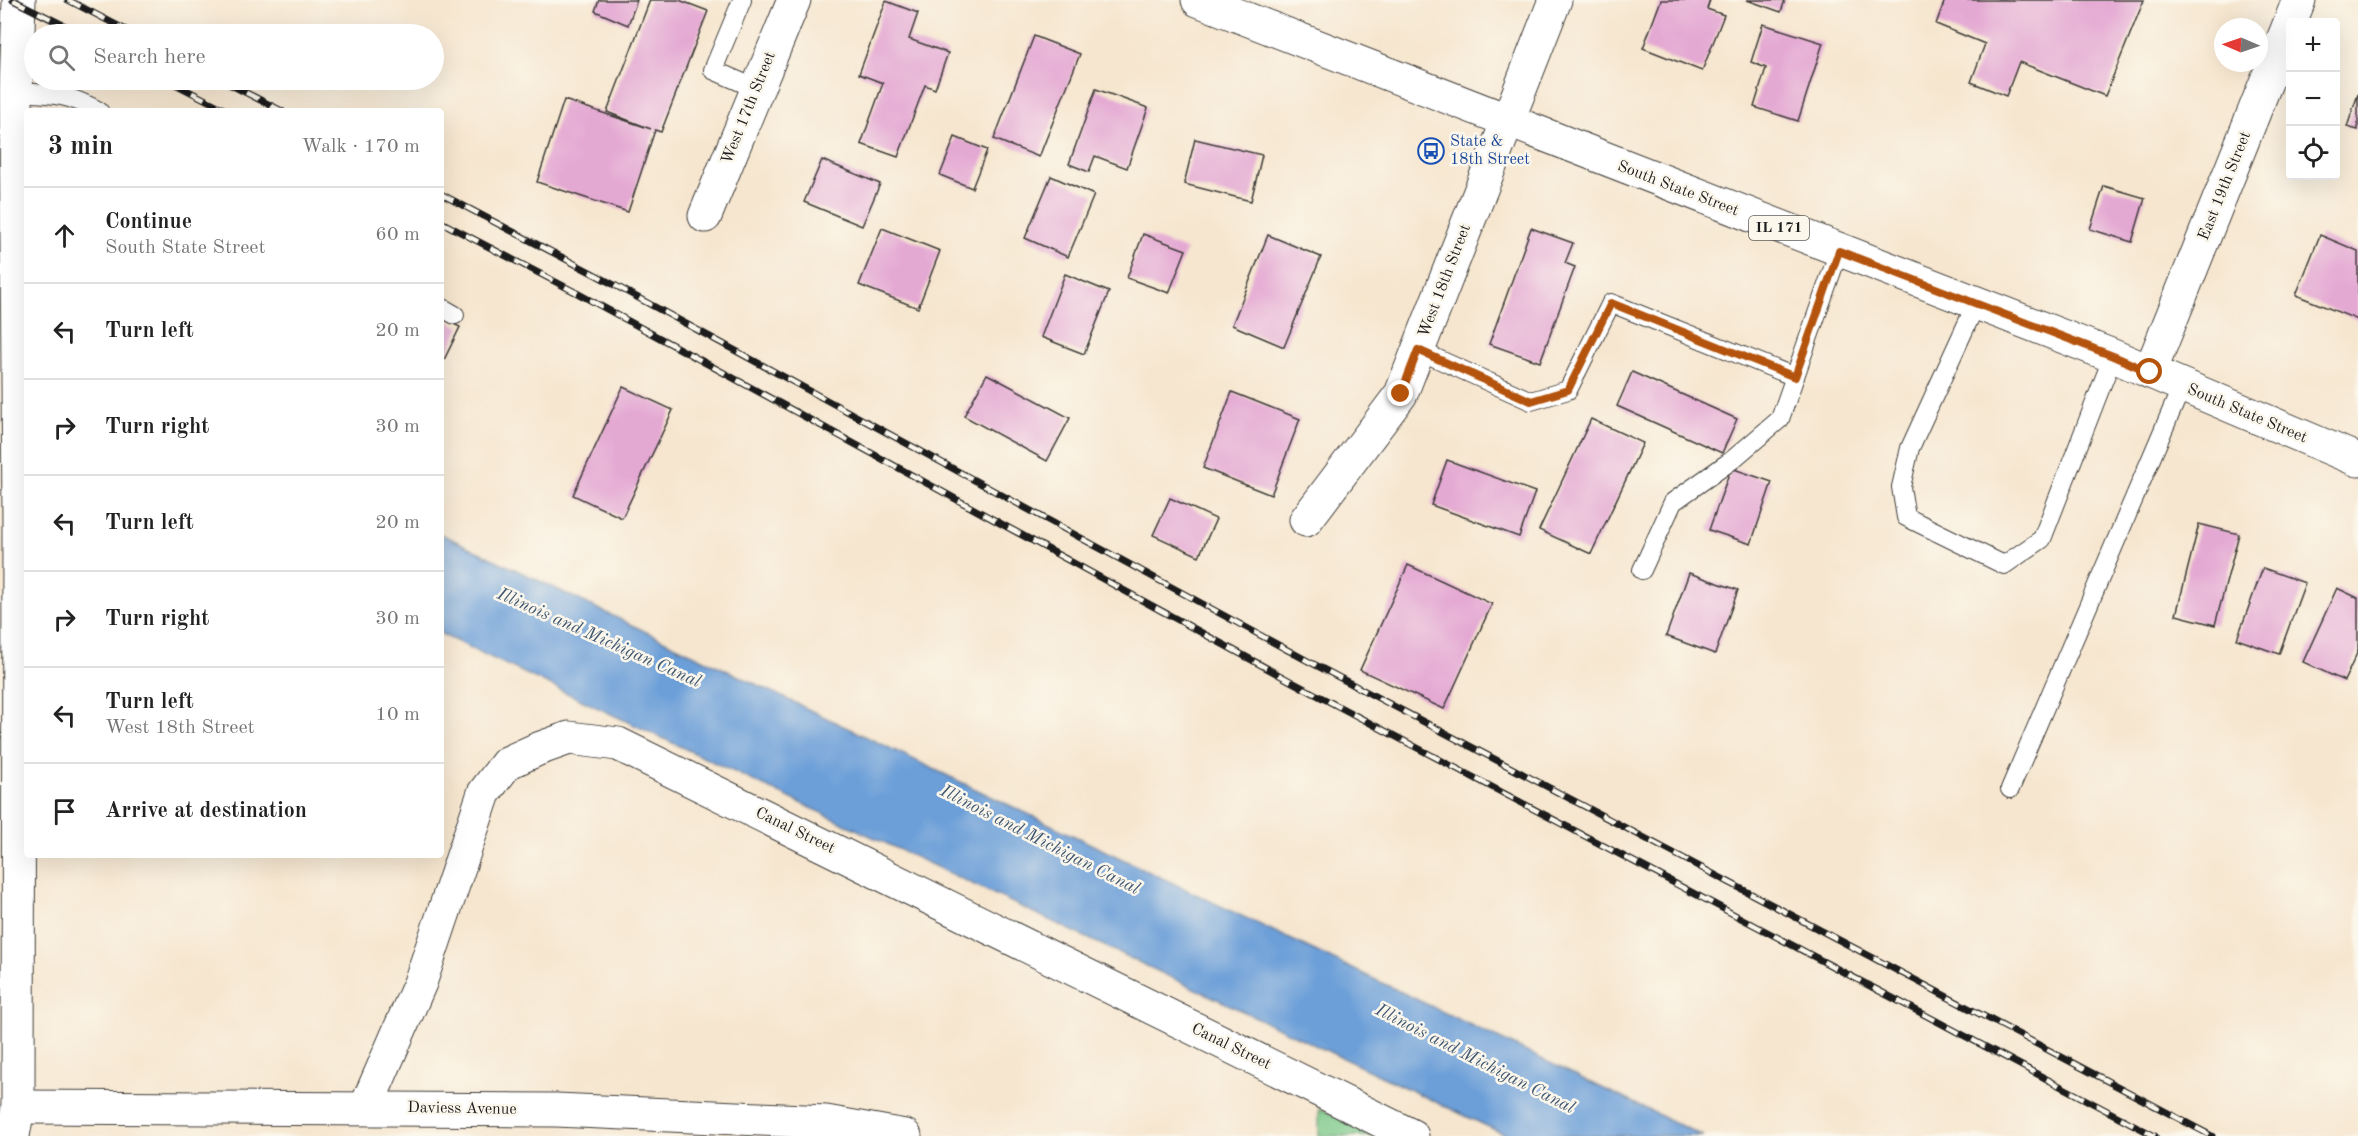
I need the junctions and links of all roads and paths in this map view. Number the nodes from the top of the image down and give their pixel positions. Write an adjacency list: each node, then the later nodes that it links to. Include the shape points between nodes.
1 (19, 0): 8 (street)
2 (742, 0): 7 (lane, via 713,70)
3 (794, 0): 7 (street, West 17th Street)
4 (1198, 0): 10 (street, South State Street / IL 171)
5 (1555, 0): 10 (street, West 18th Street)
6 (2299, 0): 16 (street, East 19th Street)
7 (757, 88): 11 (street, West 17th Street)
8 (16, 92): 9 (lane, via 75,98); 20 (street, via 18,481)
9 (93, 108)
10 (1506, 121): 12 (street, South State Street / IL 171); 14 (street, West 18th Street)
11 (705, 216)
12 (1839, 251): 13 (street, South State Street / IL 171); 17 (lane)
13 (1976, 304): 15 (street, South State Street / IL 171); 15 (lane, via 1910,448 1901,487 1906,517 2004,565 2042,539)
14 (1418, 350): 17 (lane, via 1531,401 1568,390 1611,303); 21 (street, West 18th Street, via 1401,394)
15 (2113, 356): 16 (street, South State Street / IL 171)
16 (2150, 372): 18 (street, South State Street / IL 171)
17 (1795, 377): 22 (lane, via 1780,419 1673,502)
18 (2182, 387): 19 (street, South State Street / IL 171); 23 (lane)
19 (2358, 460)
20 (9, 517): 25 (street)
21 (1306, 520)
22 (1642, 570)
23 (2010, 789)
24 (366, 1107): 25 (street, Daviess Avenue); 26 (street, Daviess Avenue); 28 (street, Canal Street, via 420,983 484,793 507,763 569,738 618,744)
25 (16, 1121)
26 (556, 1123): 27 (street, Daviess Avenue, via 826,1122)
27 (905, 1136)
28 (1412, 1136)

